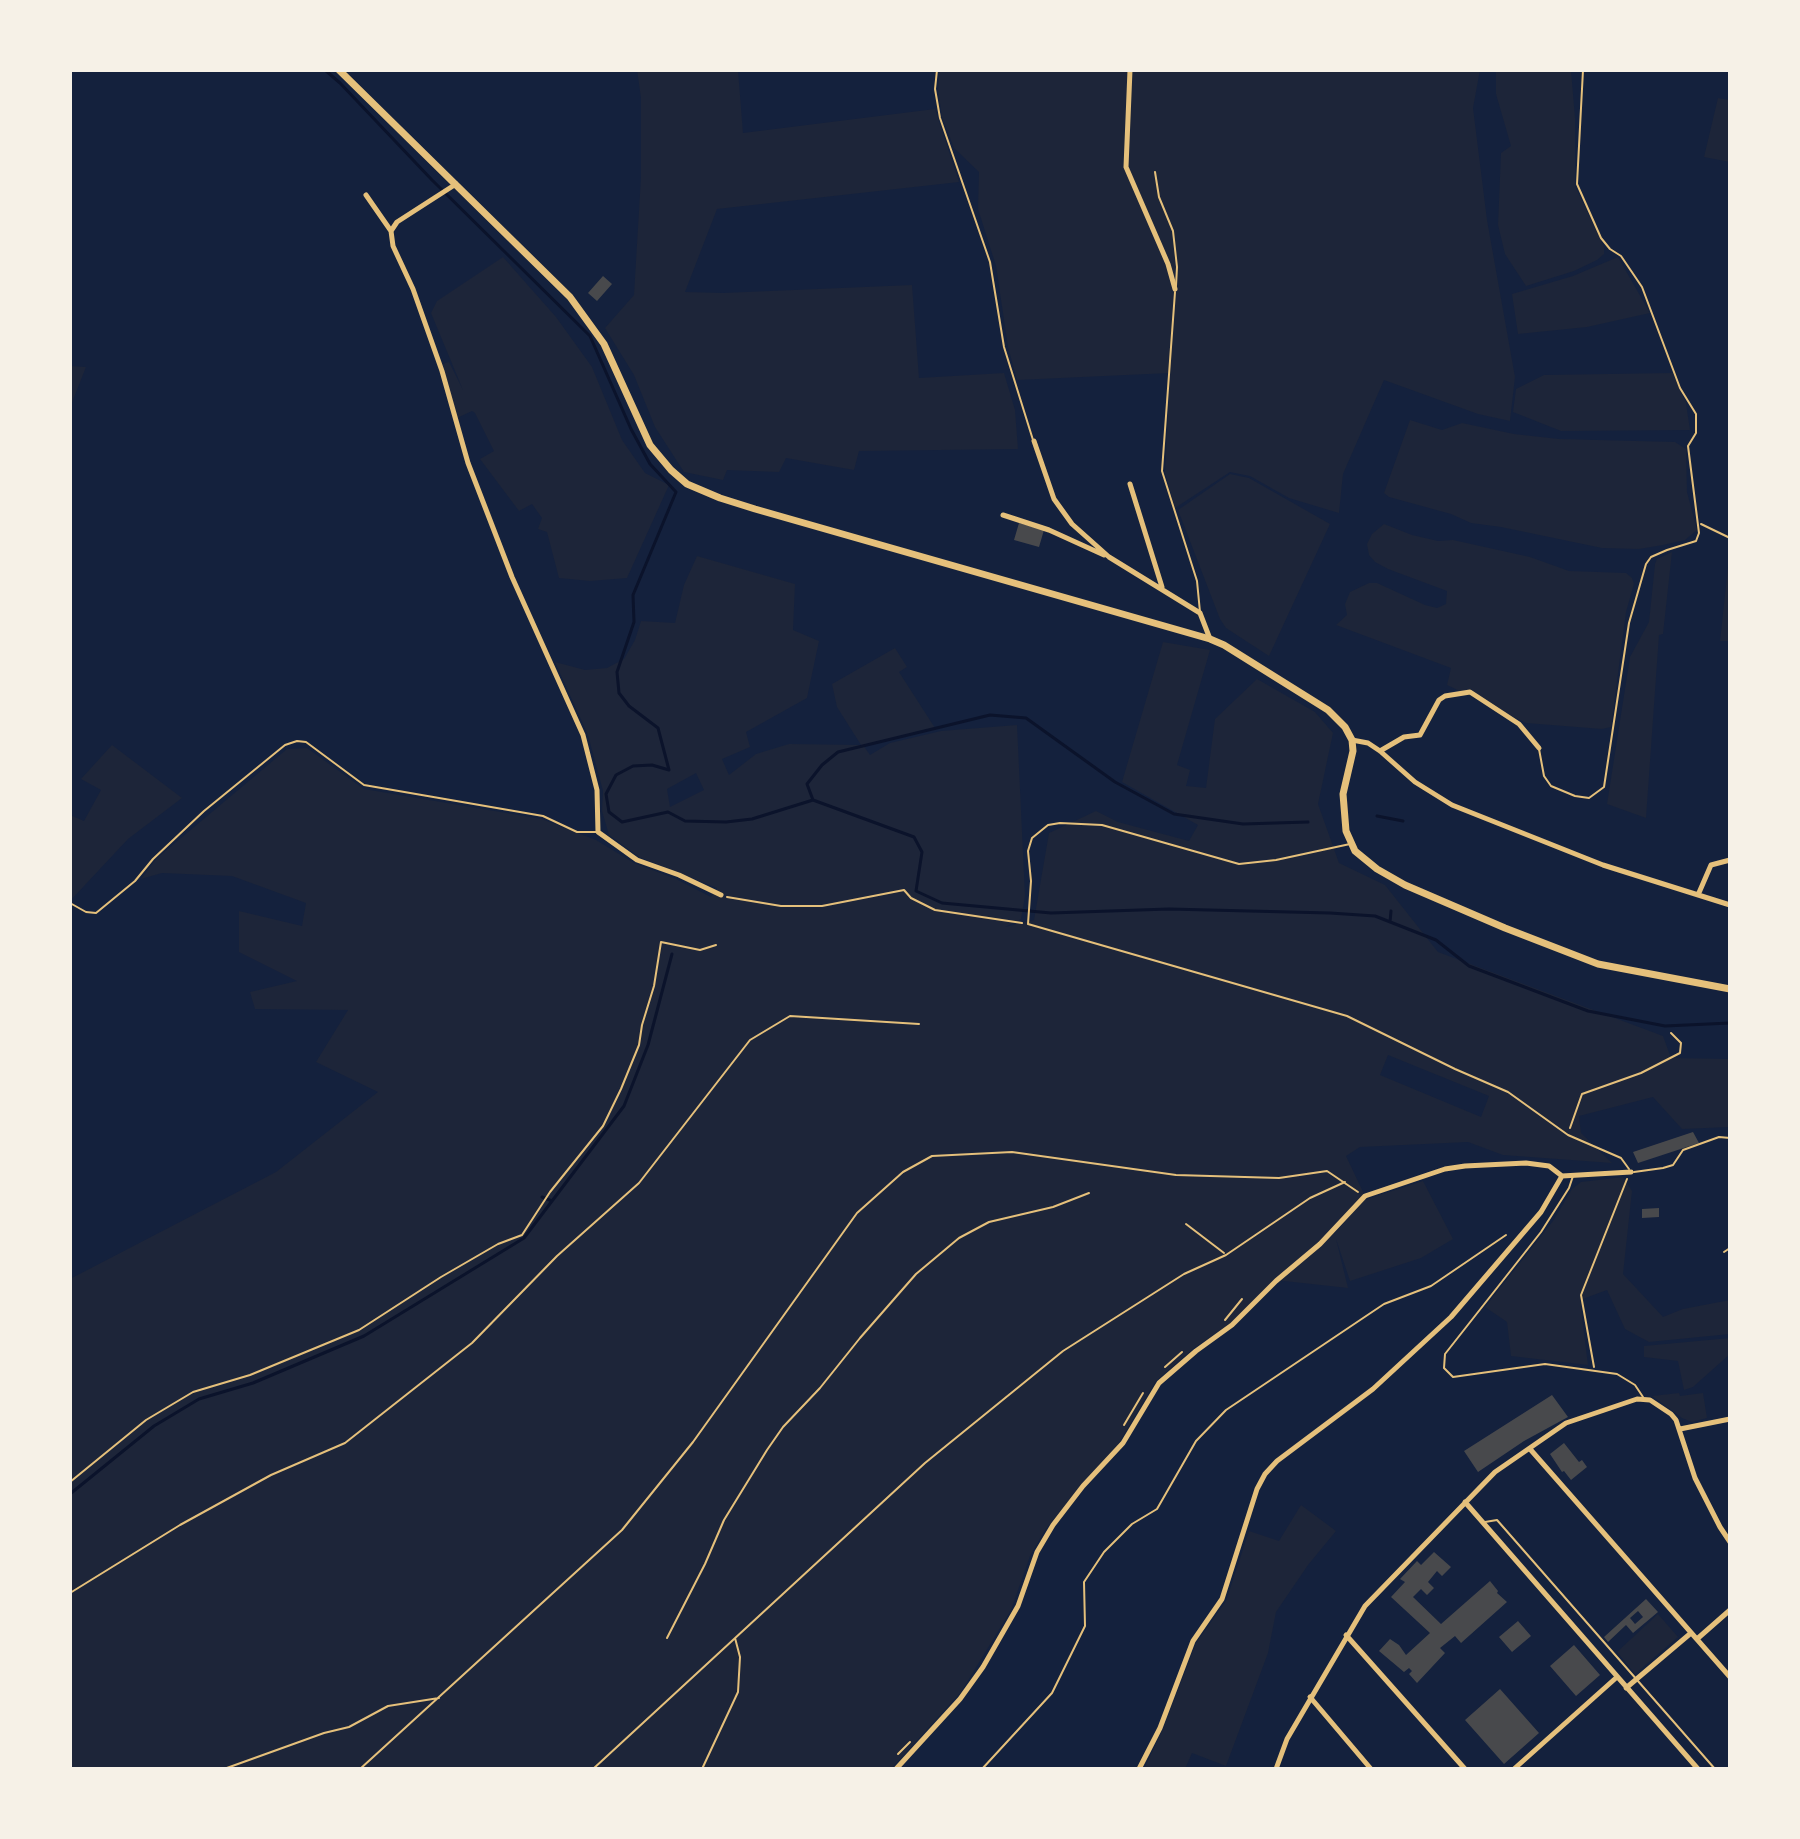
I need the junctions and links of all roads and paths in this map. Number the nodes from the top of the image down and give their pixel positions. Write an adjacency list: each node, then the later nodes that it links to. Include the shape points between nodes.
1 (339, 70): 6 (main road)
2 (937, 70): 10 (lane, via 940,118 990,262 1004,347)
3 (1130, 70): 9 (street, via 1126,167)
4 (1583, 70): 13 (lane, via 1577,184 1601,238 1642,287 1680,388 1696,414 1696,433 1688,446)
5 (1155, 172): 9 (lane, via 1173,231)
6 (456, 184): 8 (street); 18 (main road, via 570,297 595,329 650,445 687,484 755,509)
7 (366, 195): 8 (street)
8 (391, 231): 22 (street, via 442,371 468,463 583,735 597,790)
9 (1175, 289): 17 (lane, via 1162,471 1197,581)
10 (1034, 441): 15 (street, via 1054,499 1072,524)
11 (1130, 484): 16 (street)
12 (1003, 515): 15 (street)
13 (1700, 524): 14 (lane); 20 (lane, via 1696,541 1651,557 1638,582 1604,787 1589,798 1551,786)
14 (1730, 538)
15 (1109, 557): 16 (street)
16 (1162, 588): 17 (street)
17 (1200, 613): 18 (street)
18 (1210, 639): 19 (main road, via 1328,710)
19 (1352, 740): 21 (street); 23 (main road, via 1342,805)
20 (1539, 748): 21 (street, via 1519,724 1470,692 1445,696 1420,735 1395,740)
21 (1380, 751): 26 (street, via 1440,799 1589,860)
22 (598, 832): 25 (street, via 637,860); 27 (lane, via 577,832 543,816 364,785 306,742 297,741 285,745 204,811 96,913)
23 (1350, 844): 29 (lane, via 1239,864 1102,825 1048,825 1032,838 1028,851); 31 (main road, via 1405,885 1575,955)
24 (1730, 860): 26 (street, via 1711,865)
25 (721, 895): 29 (path, via 761,904 822,906 904,890 935,910)
26 (1698, 895): 28 (street)
27 (70, 903)
28 (1730, 905)
29 (1028, 922): 34 (lane, via 1347,1016 1508,1092)
30 (716, 945): 52 (path, via 700,950 661,942 639,1045 621,1089 603,1126 522,1235 441,1277 359,1330 250,1375 193,1392 146,1420)
31 (1730, 989)
32 (919, 1024): 56 (path, via 790,1016 750,1040 639,1183 557,1256 472,1343 345,1443 245,1489)
33 (1671, 1033): 34 (path, via 1681,1043 1680,1053 1582,1094)
34 (1568, 1135): 36 (lane, via 1621,1158)
35 (1730, 1138): 36 (lane, via 1683,1150 1673,1165)
36 (1631, 1172): 38 (street); 47 (path, via 1581,1295)
37 (1562, 1176): 38 (street); 41 (street, via 1549,1166 1526,1163 1465,1166); 75 (street, via 1541,1212 1451,1317 1373,1389 1265,1474 1222,1599 1193,1641)
38 (1573, 1176): 47 (lane, via 1541,1232 1443,1363 1453,1377 1545,1364)
39 (1345, 1182): 41 (path); 46 (path, via 1310,1198); 68 (path, via 1327,1171 1279,1178 1176,1175 1012,1152 932,1156 903,1172 857,1213 693,1442 622,1530)
40 (1089, 1193): 60 (path, via 989,1222 959,1238 895,1296 767,1450 724,1520)
41 (1365, 1196): 73 (street, via 1232,1325 1159,1383 1123,1443 1053,1525 1018,1606 983,1667)
42 (1186, 1224): 46 (path)
43 (1506, 1235): 74 (path, via 1431,1286 1384,1304 1226,1410 1196,1441 1157,1509 1113,1543 1084,1582 1085,1626 1052,1693)
44 (1730, 1248): 45 (path)
45 (1724, 1252)
46 (1226, 1255): 61 (path, via 1184,1274 1063,1351 925,1463)
47 (1595, 1372): 48 (lane, via 1617,1374)
48 (1644, 1398): 50 (street, via 1671,1414); 51 (street, via 1566,1423)
49 (1730, 1419): 50 (street)
50 (1680, 1429): 55 (street, via 1695,1478)
51 (1530, 1449): 53 (street, via 1495,1472); 58 (street)
52 (70, 1482)
53 (1465, 1502): 54 (street); 59 (street, via 1365,1606)
54 (1482, 1523): 63 (street); 65 (lane, via 1497,1520)
55 (1730, 1542)
56 (70, 1593)
57 (1730, 1610): 62 (street)
58 (1691, 1633): 62 (street); 65 (street)
59 (1346, 1635): 67 (street); 78 (street)
60 (667, 1638)
61 (735, 1638): 71 (path); 72 (path, via 738,1692)
62 (1697, 1639): 64 (street)
63 (1617, 1677): 66 (street); 79 (street)
64 (1730, 1677)
65 (1636, 1679): 66 (street); 81 (lane)
66 (1626, 1688): 80 (street)
67 (1310, 1697): 76 (street); 77 (street)
68 (440, 1698): 69 (path, via 388,1706 349,1727); 70 (path)
69 (224, 1769)
70 (360, 1769)
71 (593, 1769)
72 (702, 1769)
73 (896, 1769)
74 (982, 1769)
75 (1139, 1769)
76 (1276, 1769)
77 (1371, 1769)
78 (1465, 1769)
79 (1514, 1769)
80 (1698, 1769)
81 (1715, 1769)

